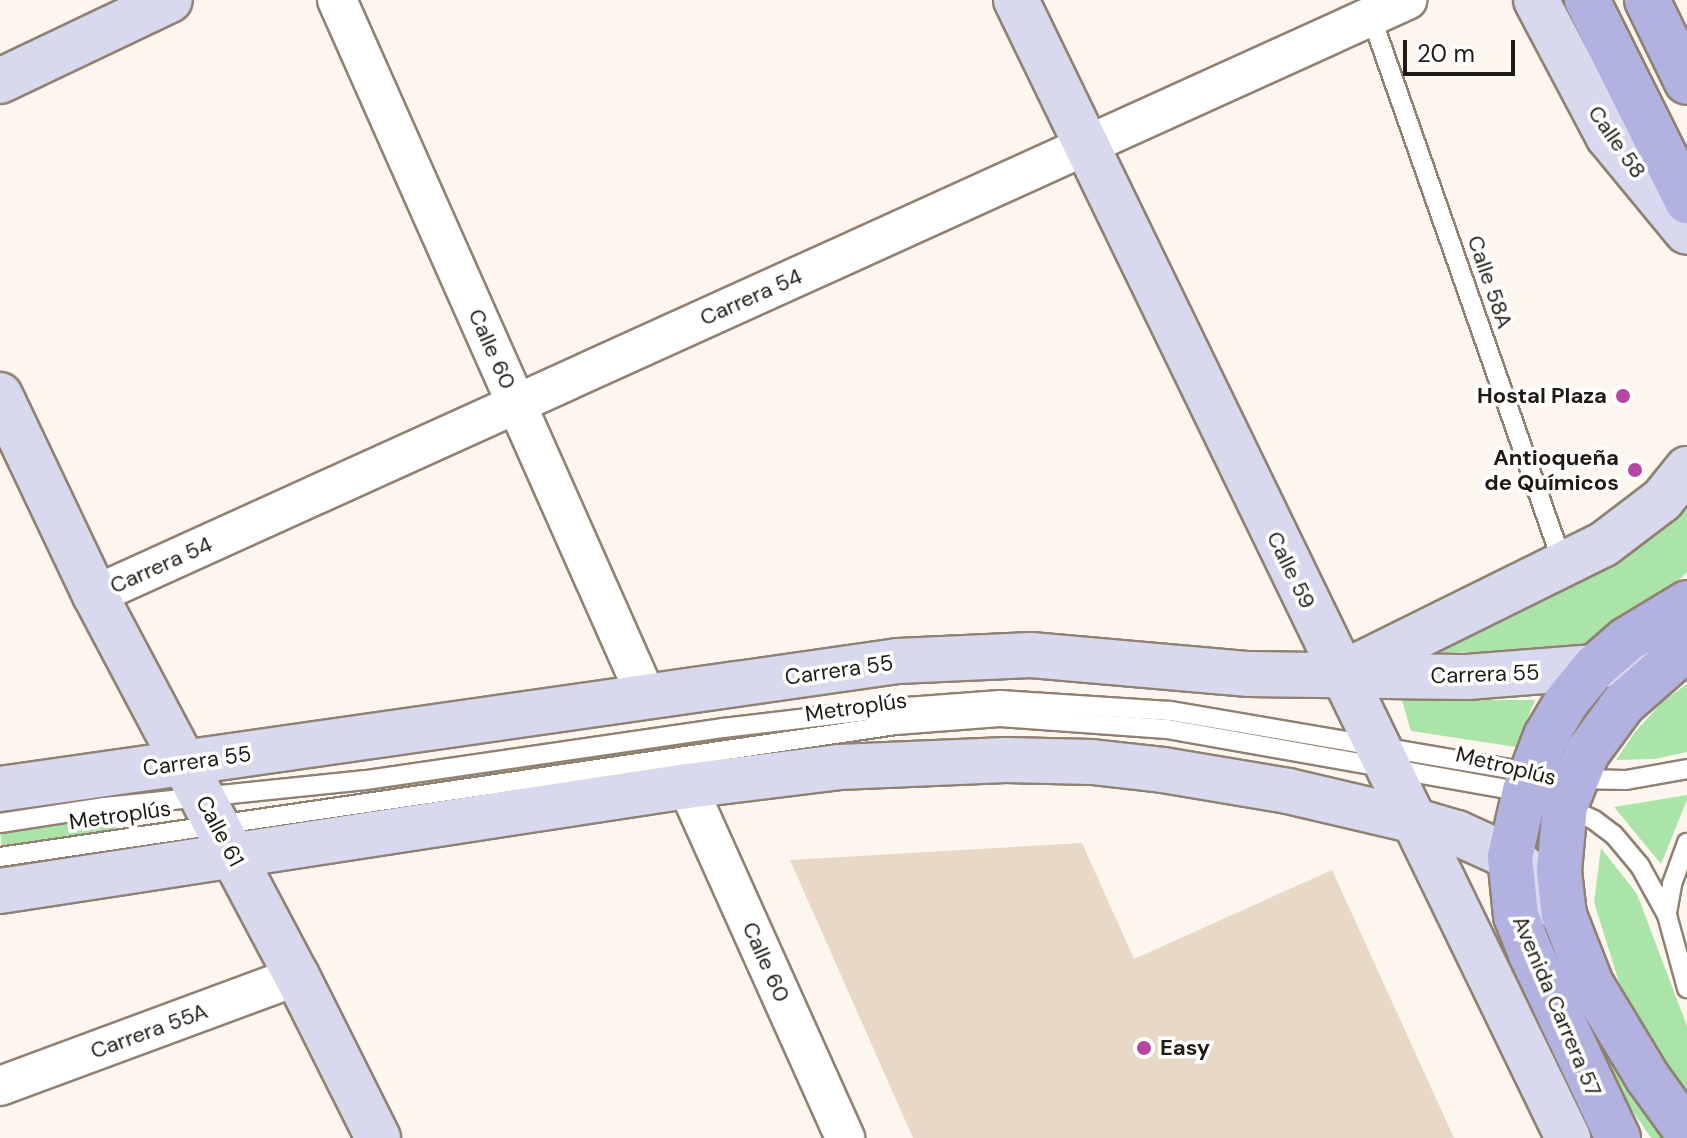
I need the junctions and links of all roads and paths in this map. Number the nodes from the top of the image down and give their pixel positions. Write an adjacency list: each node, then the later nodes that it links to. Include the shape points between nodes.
1 (170, 0): 9 (main road)
2 (337, 0): 15 (street, Calle 60)
3 (1016, 0): 11 (main road, Calle 59)
4 (1407, 0): 8 (street, Carrera 54)
5 (1536, 0): 13 (main road, Calle 58, via 1608,136)
6 (1587, 0): 12 (main road)
7 (1647, 0): 10 (main road)
8 (1371, 16): 11 (street, Carrera 54); 17 (lane, Calle 58A)
9 (0, 81)
10 (1687, 82)
11 (1086, 146): 15 (street, Carrera 54); 22 (main road, Calle 59)
12 (1687, 201)
13 (1687, 232)
14 (0, 395): 18 (main road, Calle 61)
15 (516, 404): 18 (street, Carrera 54); 23 (street, Calle 60)
16 (1687, 469): 17 (main road, via 1662,500 1631,525)
17 (1563, 564): 22 (main road)
18 (95, 595): 29 (main road, Calle 61)
19 (1687, 603): 21 (main road, Avenida Carrera 57, via 1626,640)
20 (1685, 646): 21 (main road, Carrera 55); 28 (main road, Avenida Carrera 57, via 1623,704)
21 (1595, 667): 22 (main road, Carrera 55, via 1467,677); 28 (main road, Avenida Carrera 57, via 1560,713)
22 (1341, 674): 23 (main road, Carrera 55, via 1237,673 1079,657 985,655 898,661); 24 (main road, Calle 59)
23 (647, 698): 29 (main road, Carrera 55)
24 (1381, 756): 28 (lane, Metroplús); 29 (lane, Metroplús, via 1167,729 1000,717 896,725); 29 (lane, Metroplús, via 1170,711 1000,700 723,728 366,780); 30 (main road, Calle 59)
25 (1687, 769): 28 (lane, Metroplús)
26 (687, 786): 29 (main road, Carrera 55); 30 (main road, Carrera 55, via 925,761 1092,762 1250,784); 44 (street, Calle 60)
27 (0, 789): 29 (main road, Carrera 55)
28 (1548, 791): 34 (main road, Avenida Carrera 57); 36 (main road, Avenida Carrera 57); 37 (lane, Metroplús, via 1614,835 1648,878)
29 (209, 810): 31 (lane, Metroplús); 33 (lane, Metroplús); 35 (main road, Carrera 55); 38 (main road, Calle 61)
30 (1412, 820): 34 (main road, Carrera 55); 45 (main road, Calle 59)
31 (0, 823)
32 (1687, 843): 37 (lane, Metroplús)
33 (0, 857)
34 (1510, 857): 36 (main road, Carrera 55); 42 (main road, Avenida Carrera 57, via 1516,916)
35 (0, 891)
36 (1564, 915): 41 (main road, Avenida Carrera 57, via 1591,984 1640,1067)
37 (1667, 915): 39 (lane, Metroplús)
38 (297, 976): 40 (street, Carrera 55A); 43 (main road, Calle 61)
39 (1687, 988)
40 (0, 1086)
41 (1687, 1132)
42 (1614, 1135)
43 (378, 1138)
44 (845, 1138)
45 (1568, 1138)

